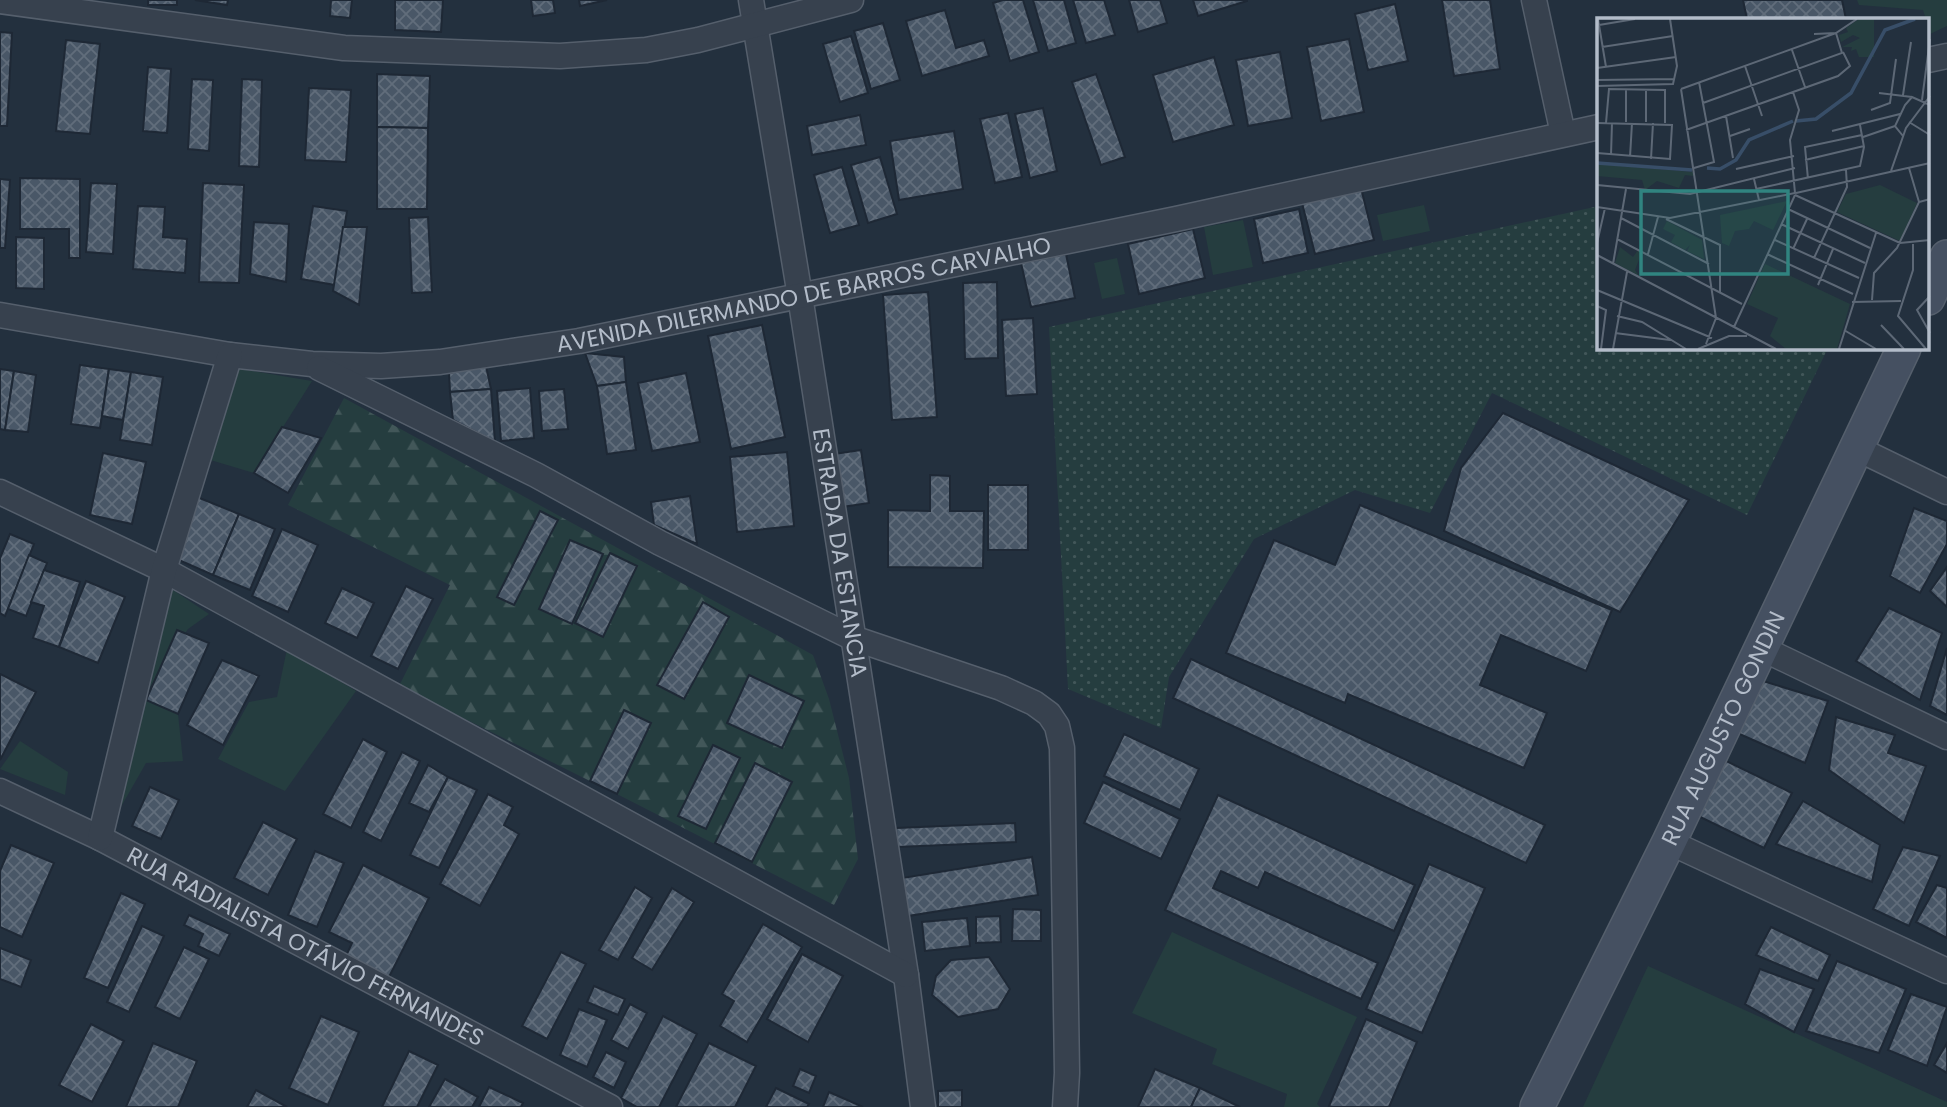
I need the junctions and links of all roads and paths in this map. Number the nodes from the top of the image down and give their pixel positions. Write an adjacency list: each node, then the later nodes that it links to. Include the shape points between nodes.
1 (851, 0): 4 (street)
2 (1534, 0): 6 (street)
3 (0, 1): 4 (street, via 344,48 560,56 646,50 698,40)
4 (753, 12): 9 (street, ESTRADA DA ESTANCIA)
5 (1597, 127): 6 (street, AVENIDA DILERMANDO DE BARROS CARVALHO)
6 (1563, 134): 9 (street, AVENIDA DILERMANDO DE BARROS CARVALHO)
7 (1947, 257): 8 (street)
8 (1930, 294)
9 (800, 296): 13 (street, AVENIDA DILERMANDO DE BARROS CARVALHO, via 498,354 381,366); 18 (street, ESTRADA DA ESTANCIA)
10 (0, 315): 12 (street, AVENIDA DILERMANDO DE BARROS CARVALHO)
11 (1902, 350): 14 (street, RUA AUGUSTO GONDIN)
12 (230, 355): 13 (street, AVENIDA DILERMANDO DE BARROS CARVALHO); 17 (street)
13 (312, 364): 18 (street)
14 (1856, 448): 16 (street); 19 (street, RUA AUGUSTO GONDIN)
15 (0, 492): 17 (street)
16 (1947, 492)
17 (164, 570): 22 (street); 25 (street)
18 (853, 638): 25 (street, ESTRADA DA ESTANCIA); 28 (street, via 1001,688 1034,703 1057,726 1062,761)
19 (1761, 648): 20 (street); 23 (street, RUA AUGUSTO GONDIN)
20 (1947, 737)
21 (0, 791): 22 (street, RUA RADIALISTA OTÁVIO FERNANDES)
22 (100, 838): 26 (street, RUA RADIALISTA OTÁVIO FERNANDES)
23 (1669, 842): 24 (street); 29 (street, RUA AUGUSTO GONDIN)
24 (1947, 971)
25 (906, 975): 27 (street, ESTRADA DA ESTANCIA)
26 (610, 1107)
27 (923, 1107)
28 (1065, 1107)
29 (1537, 1107)

